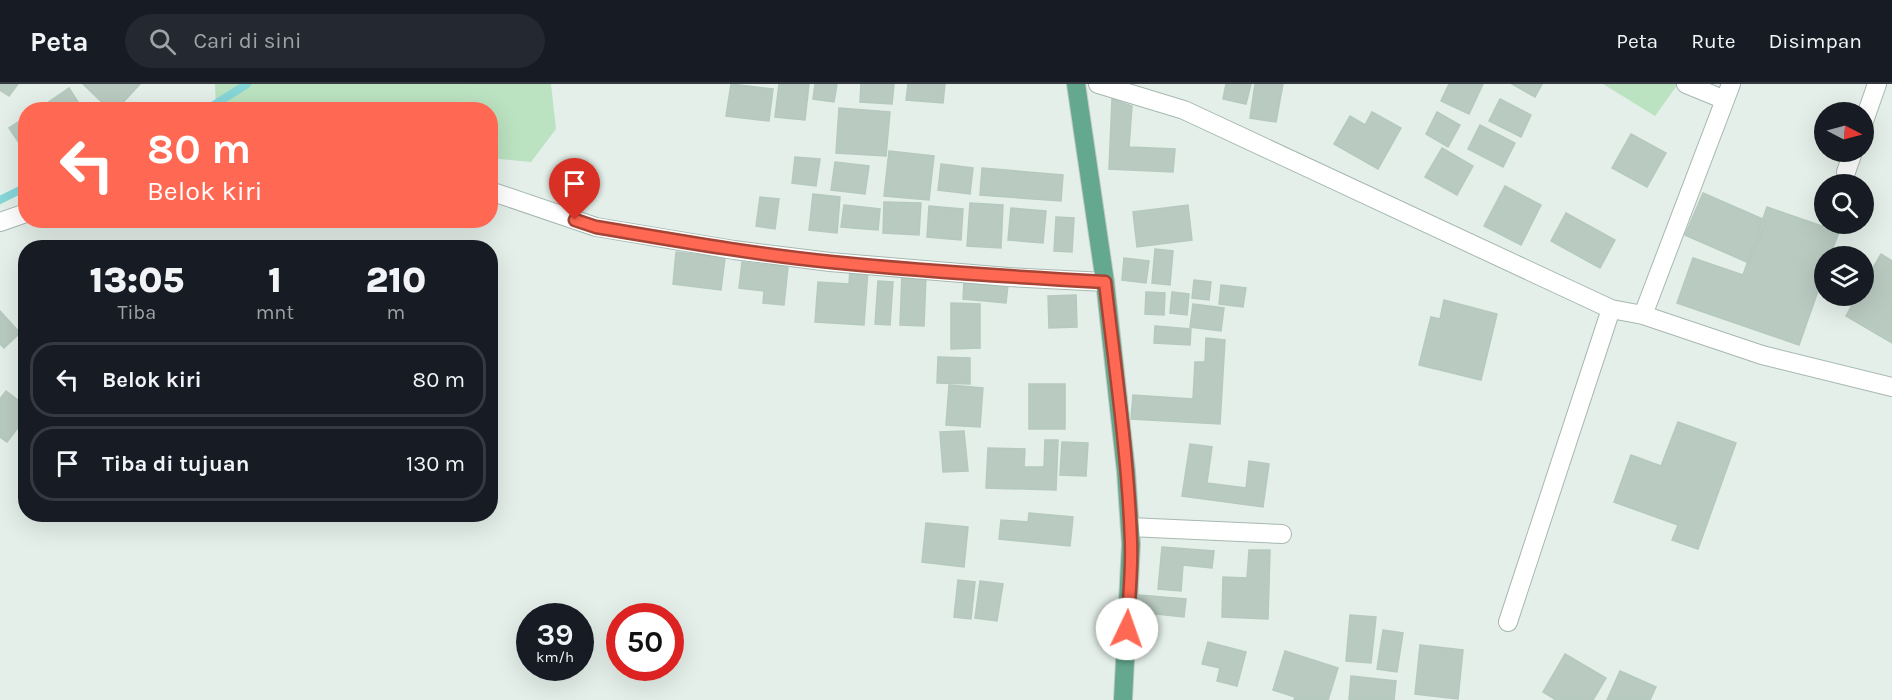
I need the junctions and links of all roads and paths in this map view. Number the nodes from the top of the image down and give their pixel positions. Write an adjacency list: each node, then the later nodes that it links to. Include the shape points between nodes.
1 (1076, 84): 12 (main road)
2 (1098, 84): 13 (street, via 1184,110)
3 (1686, 84): 5 (street)
4 (1877, 84): 6 (street)
5 (1728, 92): 14 (street)
6 (1871, 102)
7 (1850, 162): 8 (street)
8 (1846, 172)
9 (498, 194): 12 (street, via 596,227 734,250 830,262)
10 (18, 216): 11 (street)
11 (0, 222)
12 (1105, 282): 16 (main road)
13 (1611, 309): 14 (street); 18 (street)
14 (1643, 315): 15 (street, via 1762,355)
15 (1892, 387)
16 (1130, 527): 17 (street); 19 (main road)
17 (1282, 534)
18 (1508, 622)
19 (1123, 700)

